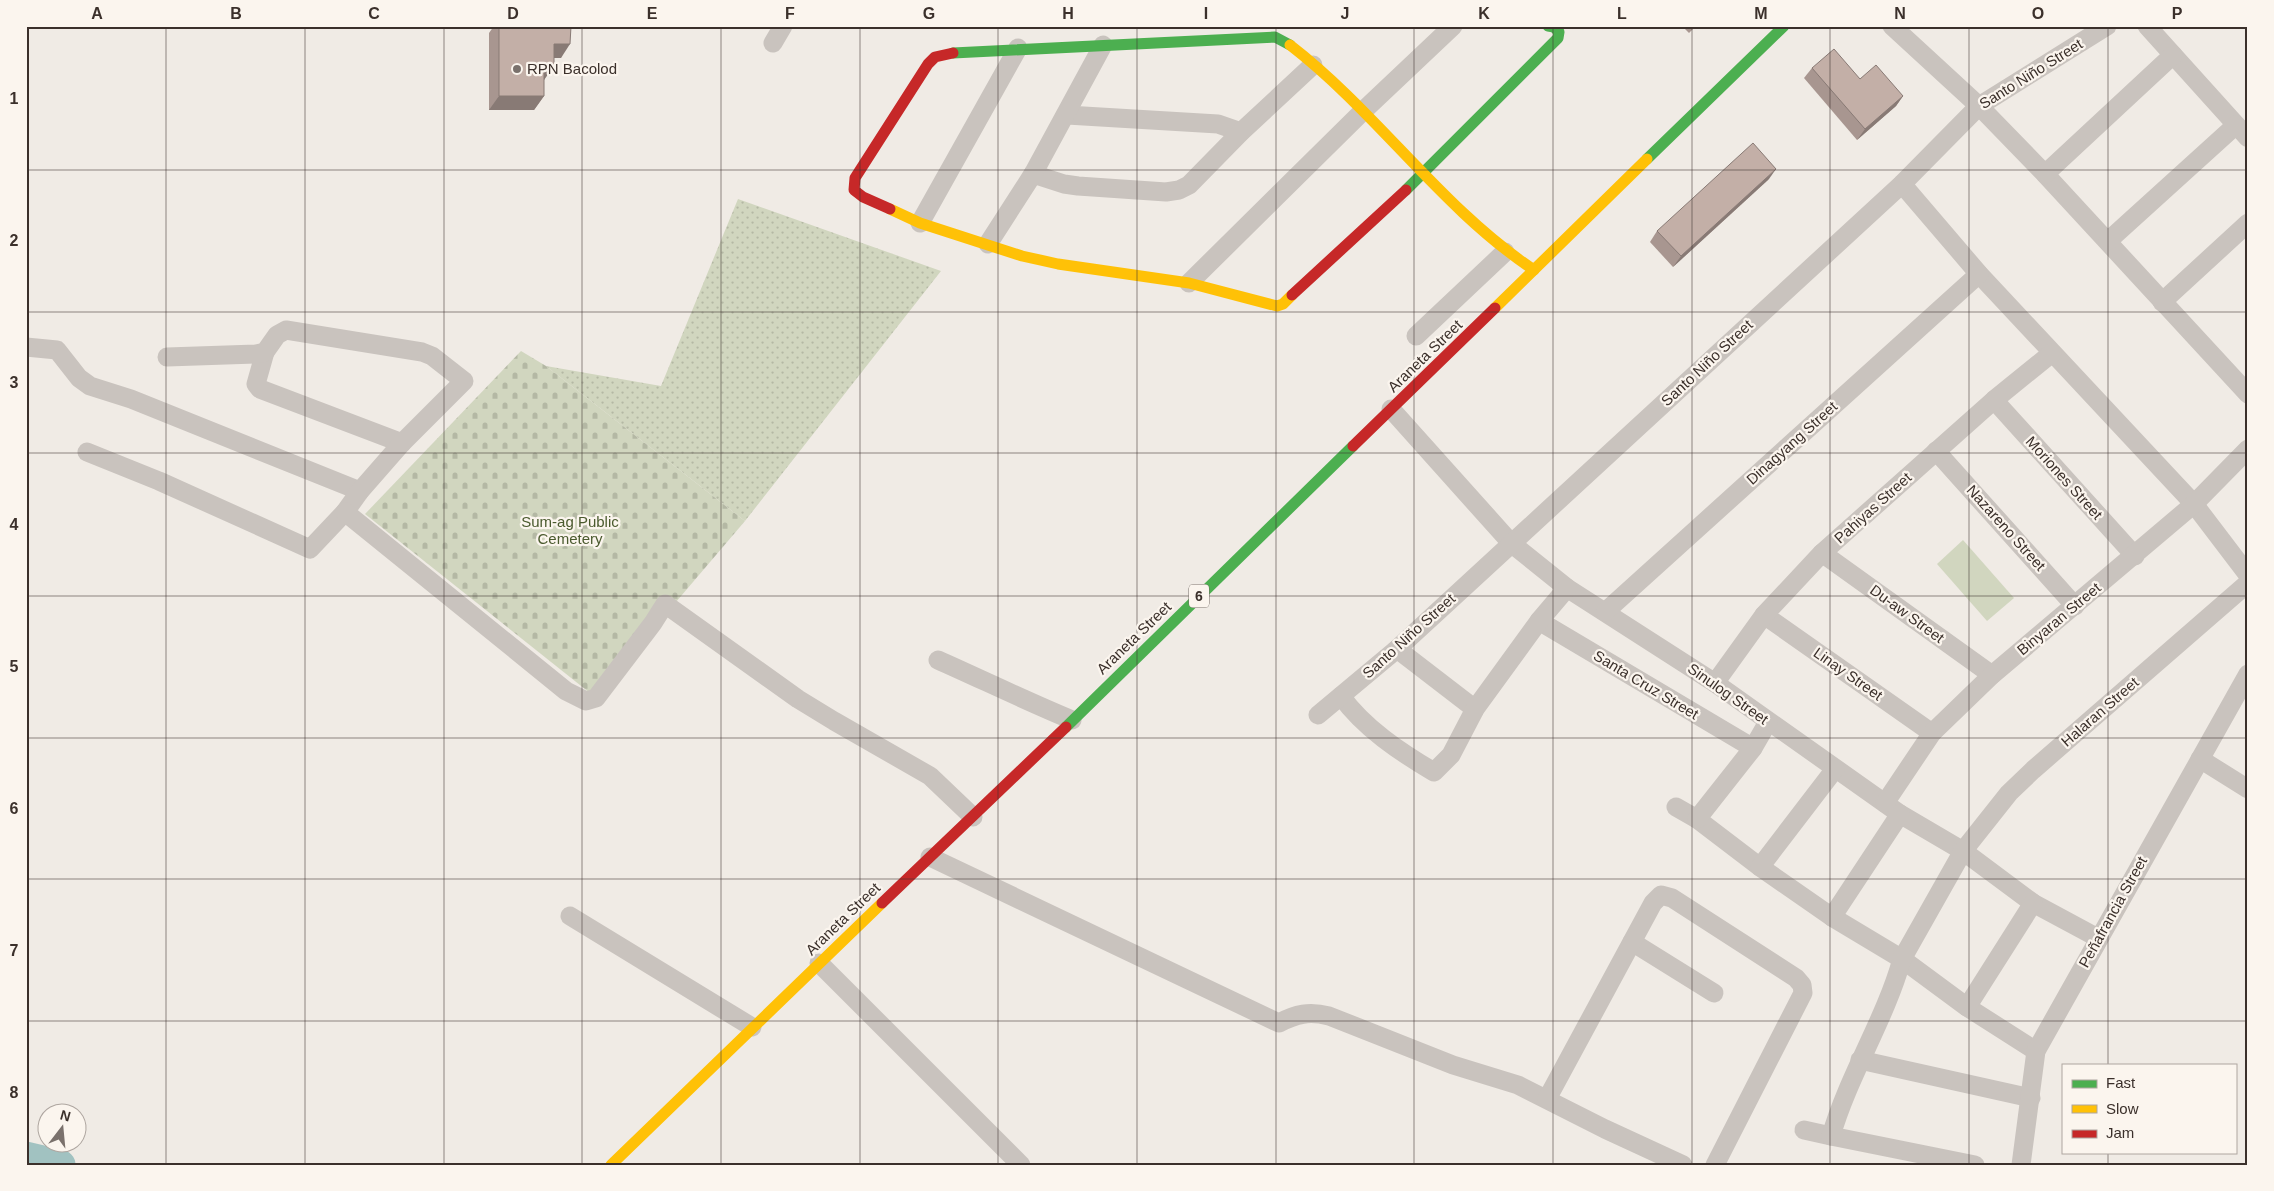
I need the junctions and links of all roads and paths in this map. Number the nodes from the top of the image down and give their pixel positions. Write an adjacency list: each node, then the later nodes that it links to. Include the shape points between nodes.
1 (783, 26): 8 (street)
2 (1453, 26): 14 (street)
3 (1548, 26): 20 (main road, via 1560,32 1558,38)
4 (1784, 26): 27 (main road, Araneta Street / 6)
5 (1892, 26): 13 (street)
6 (2107, 26): 13 (street, Santo Niño Street)
7 (2146, 26): 11 (street)
8 (773, 43)
9 (1103, 45): 10 (main road); 12 (main road, via 1275,37 1287,42); 15 (street)
10 (1018, 48): 22 (street); 22 (main road, via 946,53 935,57 855,178 854,190 863,197)
11 (2173, 55): 16 (street); 19 (street)
12 (1313, 65): 14 (main road); 17 (street)
13 (1979, 106): 19 (street); 21 (street, Santo Niño Street)
14 (1362, 112): 20 (main road); 29 (street)
15 (1067, 115): 17 (street, via 1218,124); 18 (street)
16 (2242, 131): 24 (street)
17 (1241, 132): 18 (street, via 1189,185 1179,190 1166,192 1078,186)
18 (1033, 174): 25 (street)
19 (2045, 174): 24 (street)
20 (1423, 175): 26 (main road); 29 (main road, via 1283,304 1271,306)
21 (1902, 184): 28 (street); 46 (street, Santo Niño Street)
22 (920, 223): 25 (main road)
23 (2248, 223): 30 (street)
24 (2108, 241): 30 (street)
25 (988, 244): 29 (main road, via 1058,264)
26 (1505, 252): 27 (main road); 31 (street)
27 (1534, 270): 38 (main road, Araneta Street / 6)
28 (1979, 274): 34 (street); 53 (street, Dinagyang Street)
29 (1189, 283)
30 (2162, 302): 36 (street)
31 (1416, 336)
32 (26, 347): 43 (street, via 57,350 79,378 90,386 131,399)
33 (265, 352): 35 (street); 39 (street, via 256,384 260,389); 39 (street, via 277,335 286,330 412,349 432,356 464,381)
34 (2052, 353): 37 (street, Pahiyas Street); 44 (street)
35 (167, 357)
36 (2248, 394)
37 (1994, 400): 41 (street, Pahiyas Street); 48 (street, Moriones Street)
38 (1391, 409): 46 (street, Sinulog Street); 64 (main road, Araneta Street / 6)
39 (402, 443): 43 (street)
40 (2248, 449): 44 (street, Binyaran Street)
41 (1936, 451): 47 (street, Pahiyas Street); 52 (street, Nazareno Street)
42 (87, 452): 45 (street, via 310,549)
43 (360, 491): 45 (street)
44 (2194, 504): 48 (street, Binyaran Street); 49 (street)
45 (345, 512): 73 (street, via 566,691 586,701 596,698 665,604 798,699 930,776)
46 (1511, 543): 51 (street, Sinulog Street); 56 (street, Santo Niño Street)
47 (1822, 552): 54 (street, Pahiyas Street); 59 (street, Du-aw Street)
48 (2135, 556): 52 (street, Binyaran Street)
49 (2248, 575)
50 (2248, 583): 75 (street, Halaran Street, via 2033,770 2009,793)
51 (1567, 588): 53 (street, Sinulog Street); 55 (street)
52 (2075, 606): 59 (street, Binyaran Street)
53 (1605, 612): 60 (street, Sinulog Street)
54 (1764, 615): 60 (street, Pahiyas Street); 66 (street, Linay Street)
55 (1539, 621): 62 (street); 67 (street, Santa Cruz Street)
56 (1397, 649): 61 (street, Santo Niño Street); 62 (street)
57 (938, 660): 64 (street)
58 (2248, 674): 68 (street, Peñafrancia Street)
59 (1992, 675): 66 (street, Binyaran Street)
60 (1714, 683): 65 (street, Sinulog Street)
61 (1341, 696): 62 (street, via 1354,714 1410,758 1434,772 1451,755); 63 (street, Santo Niño Street)
62 (1475, 709)
63 (1318, 715)
64 (1072, 720): 73 (main road, Araneta Street / 6)
65 (1768, 722): 67 (street); 69 (street, Sinulog Street)
66 (1932, 733): 72 (street, Binyaran Street)
67 (1752, 748): 74 (street)
68 (2200, 759): 70 (street); 81 (street, Peñafrancia Street)
69 (1835, 769): 72 (street, Sinulog Street); 77 (street)
70 (2248, 789)
71 (1676, 807): 74 (street)
72 (1893, 809): 75 (street, Sinulog Street); 80 (street, Binyaran Street)
73 (973, 817): 76 (main road, Araneta Street / 6)
74 (1697, 819): 77 (street)
75 (1963, 851): 78 (street, Sinulog Street); 83 (street, Halaran Street)
76 (930, 856): 84 (main road, Araneta Street / 6); 90 (street, via 1279,1023 1293,1015 1317,1013)
77 (1760, 867): 80 (street)
78 (2033, 903): 81 (street, Sinulog Street); 86 (street)
79 (570, 916): 87 (street)
80 (1832, 917): 83 (street)
81 (2098, 938): 88 (street, Peñafrancia Street)
82 (1632, 942): 85 (street); 90 (street); 97 (street, via 1653,903 1661,895 1672,898 1796,978 1802,986 1803,993)
83 (1902, 958): 86 (street); 89 (street, Halaran Street, via 1897,978)
84 (819, 964): 87 (main road, Araneta Street / 6); 95 (street)
85 (1714, 993)
86 (1967, 1007): 88 (street)
87 (752, 1027): 94 (main road, Araneta Street / 6)
88 (2036, 1051): 91 (street, Peñafrancia Street)
89 (1860, 1060): 91 (street); 93 (street, Halaran Street)
90 (1547, 1098): 96 (street)
91 (2031, 1098): 99 (street, Peñafrancia Street)
92 (1804, 1130): 93 (street)
93 (1831, 1136): 98 (street)
94 (611, 1165)
95 (1021, 1165)
96 (1684, 1165)
97 (1715, 1165)
98 (1975, 1165)
99 (2021, 1165)

